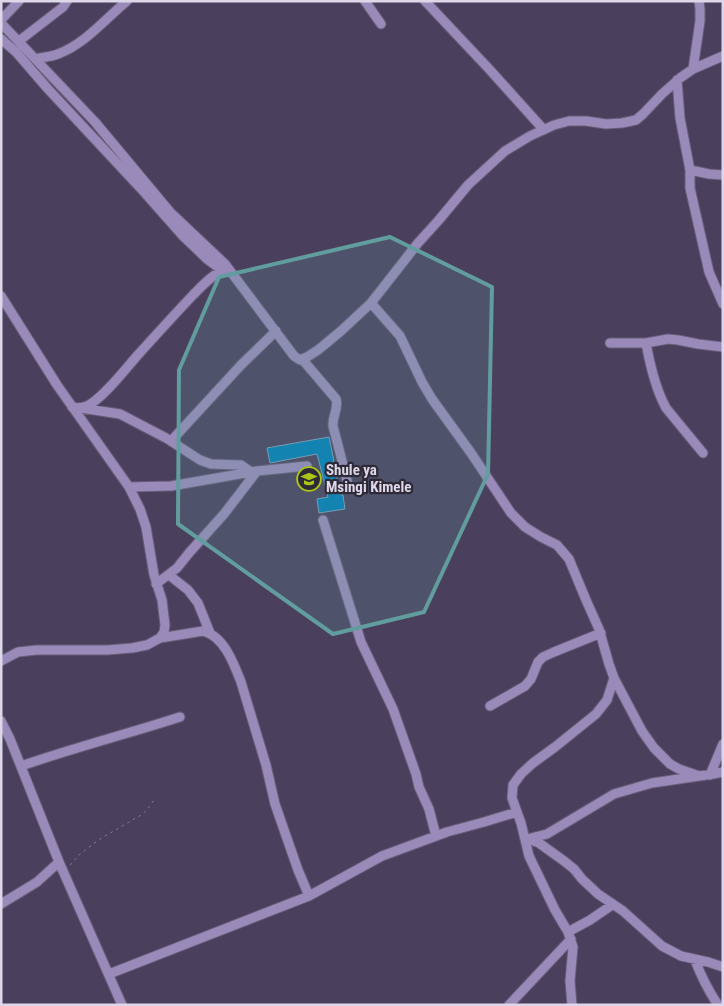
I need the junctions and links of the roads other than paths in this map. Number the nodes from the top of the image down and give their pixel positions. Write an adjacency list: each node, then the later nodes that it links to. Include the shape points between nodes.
1 (20, 1): 7 (street)
2 (67, 1): 10 (street)
3 (127, 1): 12 (street, via 82,41 58,54)
4 (365, 1): 8 (street)
5 (425, 1): 15 (street)
6 (699, 1): 13 (street, via 700,21)
7 (1, 22): 10 (street)
8 (381, 24)
9 (1, 39): 18 (street, via 183,236 207,258)
10 (19, 42): 12 (street)
11 (723, 56): 13 (street)
12 (35, 58): 18 (street, via 95,122 170,212)
13 (693, 68): 14 (street)
14 (677, 80): 15 (street, via 636,120 622,124 569,121); 16 (street)
15 (544, 130): 20 (street, via 505,151 468,186)
16 (690, 170): 17 (street); 21 (street, via 690,188 709,272)
17 (723, 175)
18 (226, 269): 22 (street); 27 (street, via 218,272 182,306 117,379 91,403)
19 (1, 296): 27 (street, via 37,354)
20 (371, 303): 26 (street, via 318,350); 38 (street, via 400,336 432,400 511,513 525,527 557,545 570,559)
21 (723, 304)
22 (276, 331): 26 (street, via 294,356); 28 (street)
23 (610, 343): 24 (street)
24 (646, 343): 25 (street, via 678,340); 29 (street, via 652,375 662,401)
25 (723, 347)
26 (302, 359): 33 (street, via 336,400 333,426)
27 (76, 407): 28 (street, via 120,414); 32 (street)
28 (171, 441): 31 (street, via 200,460 211,464 241,465)
29 (703, 453)
30 (307, 466): 31 (street)
31 (254, 472): 32 (street, via 171,486); 35 (street, via 224,514)
32 (129, 487): 36 (street, via 146,527)
33 (350, 488)
34 (323, 520): 51 (street, via 361,642 393,709)
35 (169, 574): 36 (street); 37 (street, via 198,603)
36 (156, 584): 39 (street, via 165,625)
37 (210, 633): 39 (street, via 204,631); 54 (street, via 223,646 239,676 275,804)
38 (601, 634): 41 (street); 42 (street, via 543,657 525,686)
39 (160, 638): 40 (street, via 148,645 132,648 18,652)
40 (1, 661)
41 (614, 678): 49 (street, via 654,748 670,764); 50 (street, via 607,700 596,714 532,763 513,785 512,798)
42 (490, 706)
43 (180, 717): 46 (street)
44 (1, 721): 46 (street)
45 (723, 744): 48 (street)
46 (21, 766): 53 (street)
47 (723, 772): 48 (street)
48 (710, 775): 49 (street)
49 (698, 776): 52 (street, via 652,782 614,794 547,834)
50 (517, 812): 51 (street); 52 (street)
51 (436, 836): 54 (street, via 382,856)
52 (527, 839): 56 (street, via 564,861); 57 (street, via 529,856)
53 (59, 862): 55 (street, via 37,882); 60 (street)
54 (309, 896): 60 (street)
55 (1, 904)
56 (612, 905): 57 (street); 58 (street, via 662,946)
57 (570, 935): 62 (street); 63 (street, via 573,947)
58 (695, 960): 59 (street); 64 (street)
59 (723, 967)
60 (109, 974): 61 (street)
61 (122, 1005)
62 (509, 1005)
63 (572, 1005)
64 (718, 1005)

